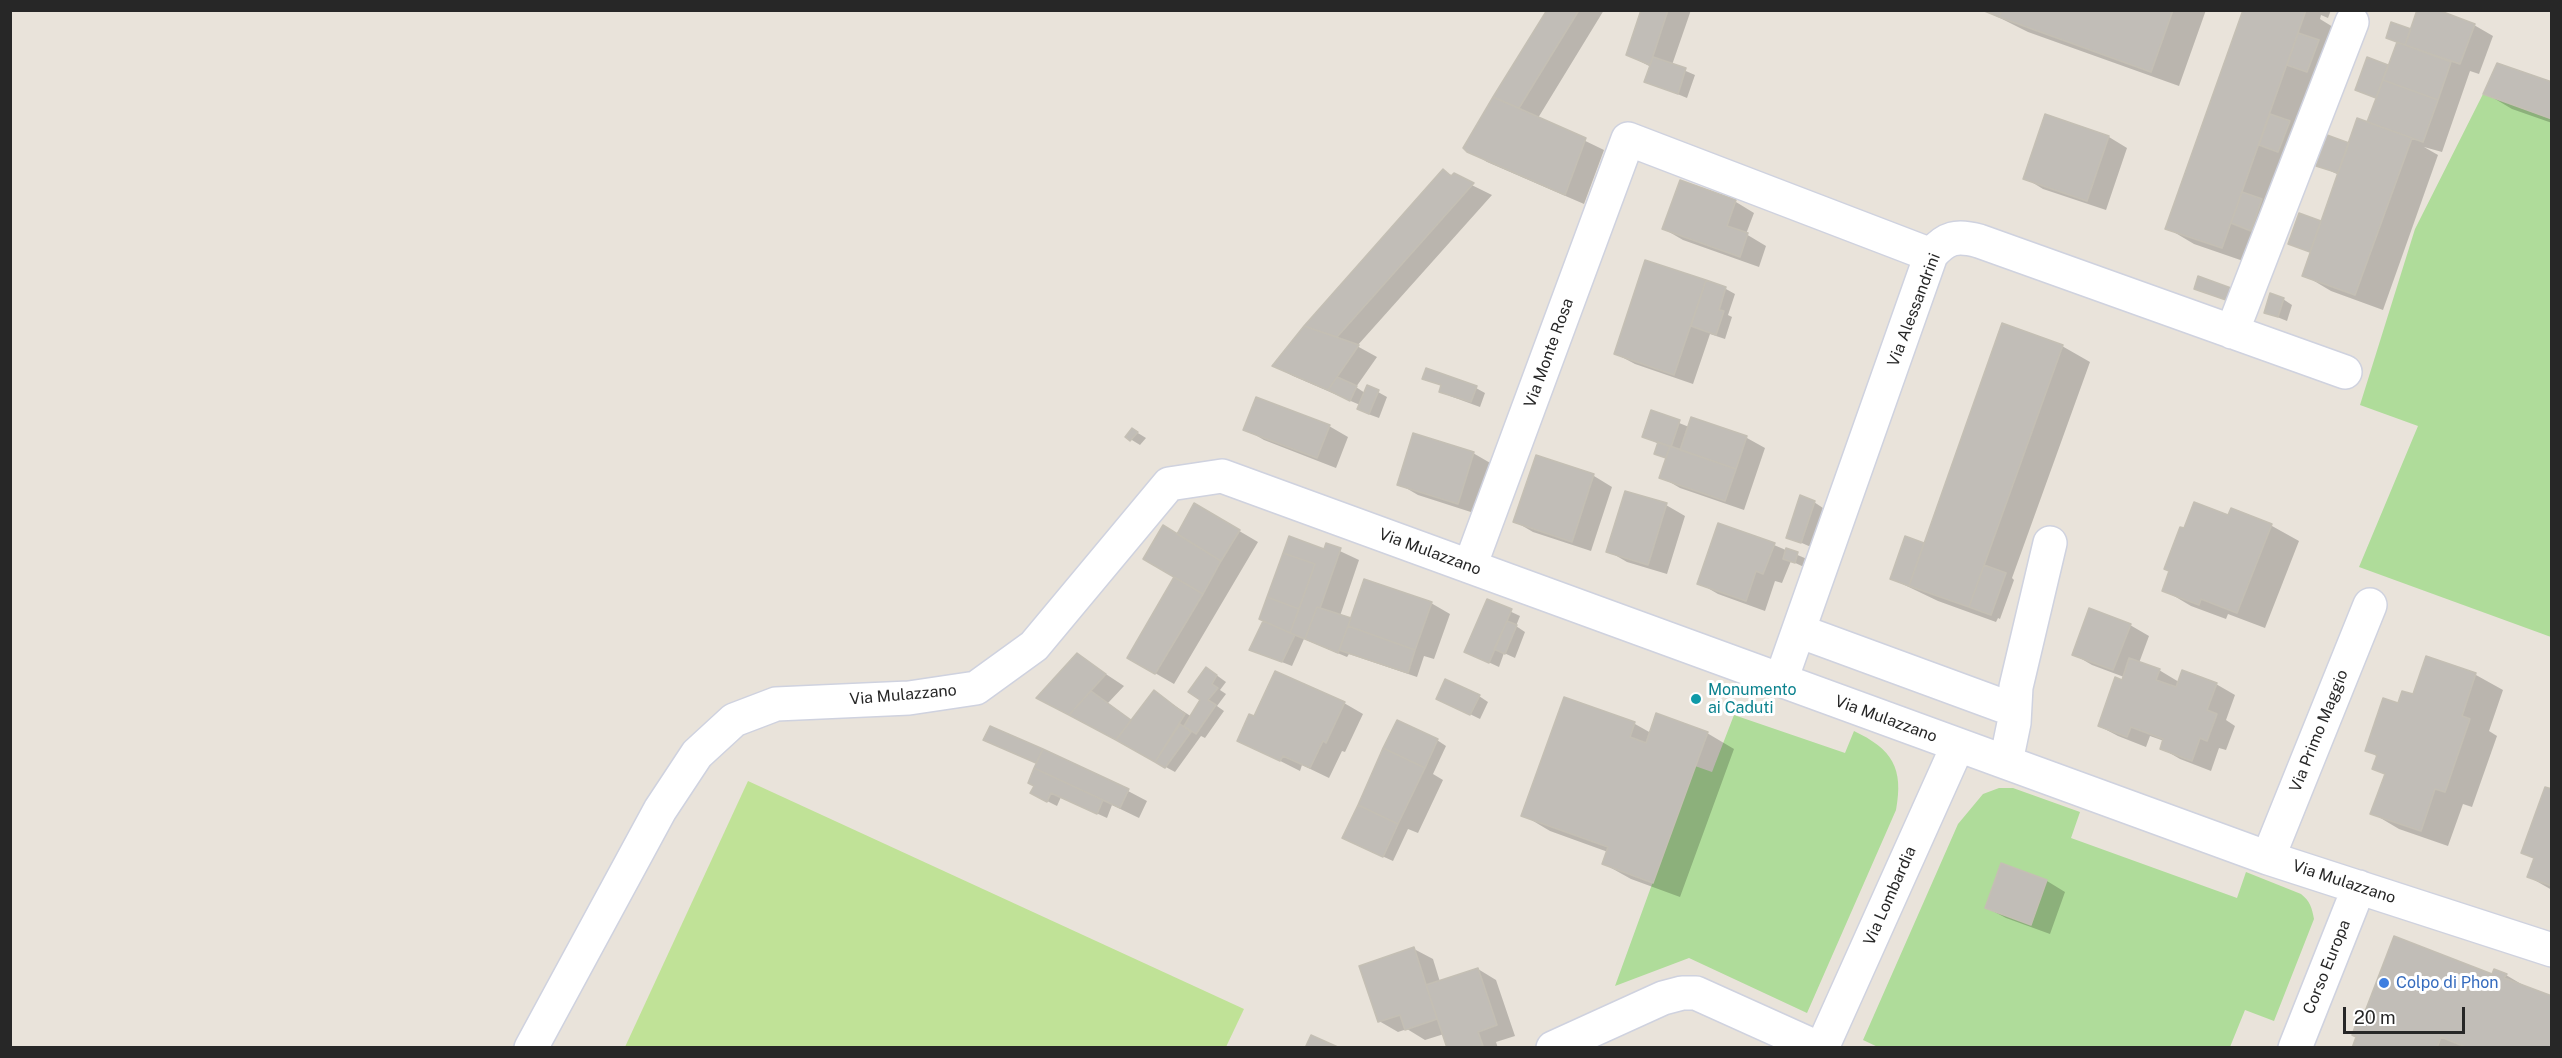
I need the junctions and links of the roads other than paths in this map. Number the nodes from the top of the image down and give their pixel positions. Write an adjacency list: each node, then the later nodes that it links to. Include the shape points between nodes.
1 (2352, 22): 3 (street)
2 (1931, 255): 3 (street, Via Alessandrini, via 1950,238 1979,241); 6 (street, Via Monte Rosa, via 1628,139); 8 (street, Via Alessandrini)
3 (2232, 332): 4 (street, Via Alessandrini)
4 (2345, 372)
5 (2050, 543): 10 (street)
6 (1470, 566): 9 (street, Via Mulazzano); 17 (street, Via Mulazzano, via 1222,476 1169,484 1034,646 976,688 909,698 776,704 734,720 697,754 660,810)
7 (2370, 605): 13 (street, Via Primo Maggio)
8 (1799, 631): 9 (street, Via Alessandrini); 10 (street)
9 (1781, 680): 11 (street, Via Mulazzano)
10 (2014, 710): 12 (street)
11 (1958, 745): 12 (street, Via Mulazzano); 19 (street, Via Lombardia)
12 (2006, 762): 13 (street, Via Mulazzano)
13 (2268, 858): 14 (street, Via Mulazzano)
14 (2359, 887): 15 (street, Via Mulazzano); 20 (street, Corso Europa)
15 (2552, 950)
16 (1606, 1031): 18 (street, Via Lombardia); 19 (street, Via Lombardia, via 1663,998 1696,993)
17 (531, 1047)
18 (1553, 1047)
19 (1820, 1047)
20 (2295, 1047)

